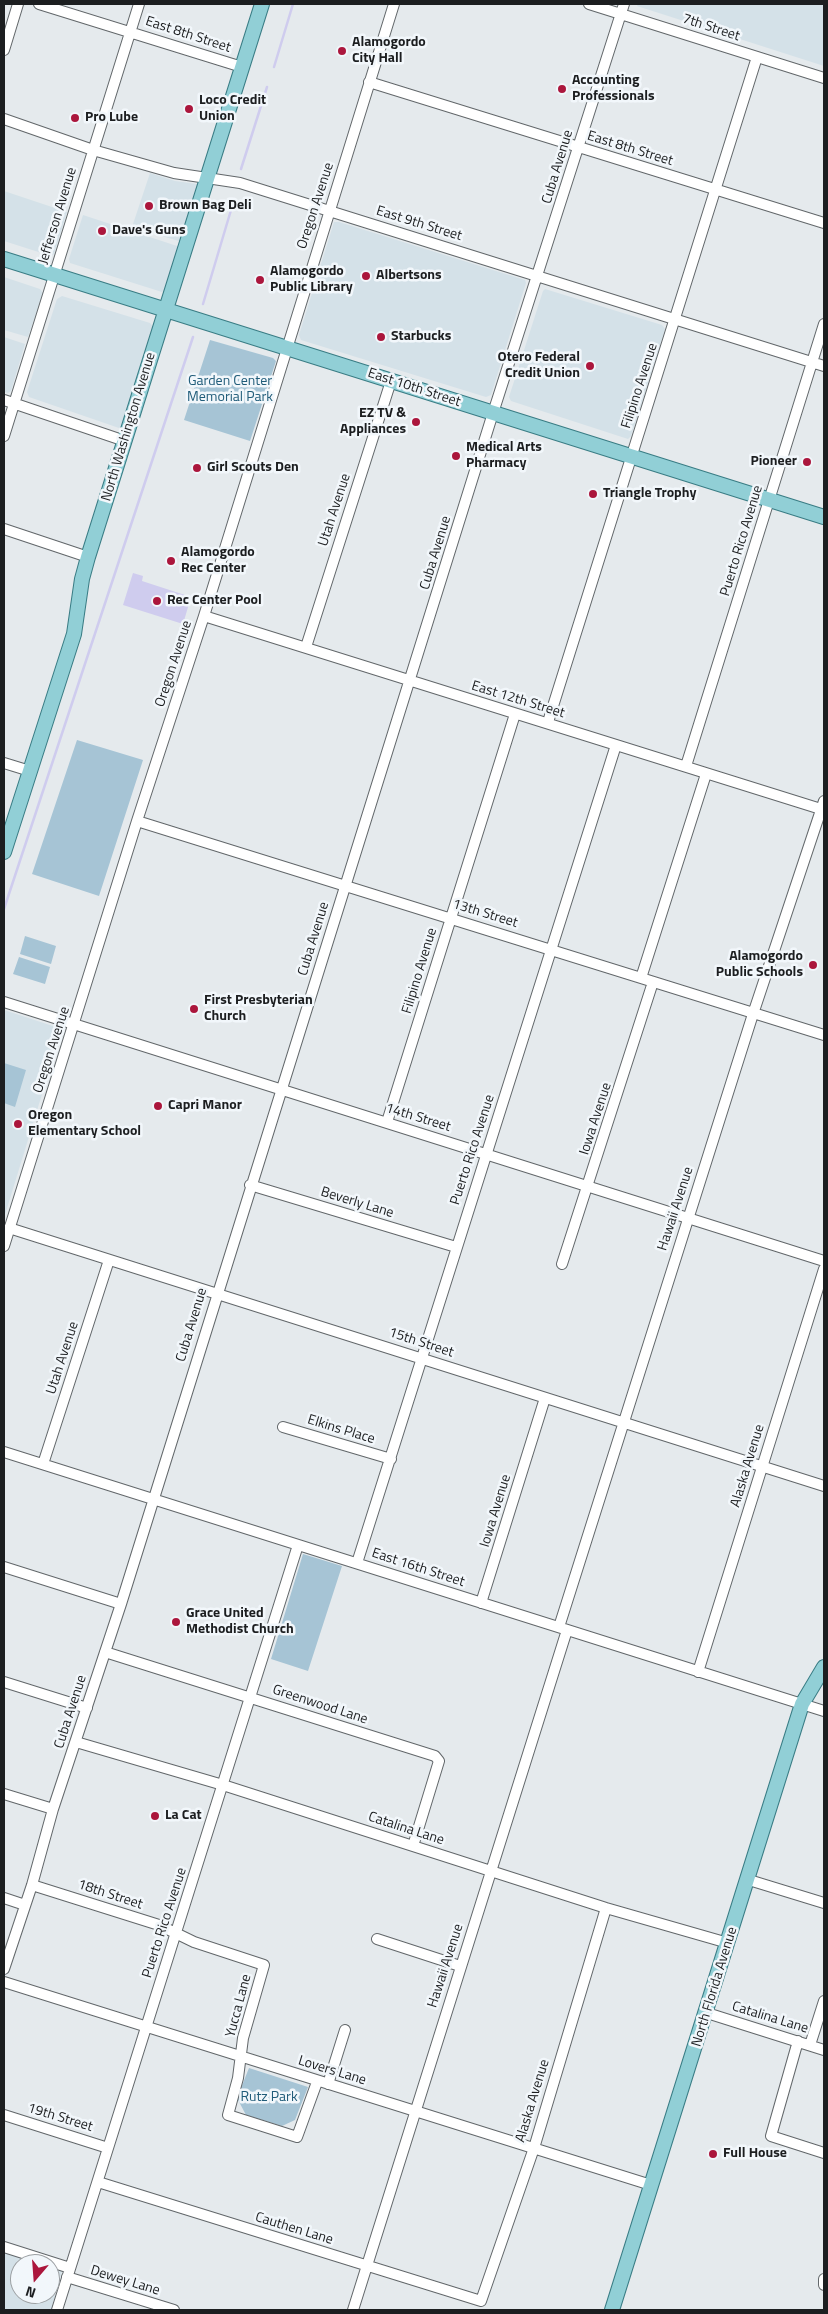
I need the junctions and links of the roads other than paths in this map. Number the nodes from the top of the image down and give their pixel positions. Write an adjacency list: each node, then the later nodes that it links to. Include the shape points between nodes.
1 (18, 4): 9 (street)
2 (39, 4): 8 (street, East 8th Street)
3 (139, 4): 8 (street, Jefferson Avenue)
4 (262, 4): 11 (main road, North Washington Avenue)
5 (394, 4): 13 (street, Oregon Avenue)
6 (589, 4): 7 (street, 7th Street)
7 (622, 9): 10 (street, 7th Street); 15 (street, Cuba Avenue)
8 (131, 32): 11 (street, East 8th Street); 16 (street, Jefferson Avenue)
9 (4, 50)
10 (757, 57): 12 (street, 7th Street); 18 (street, Filipino Avenue)
11 (242, 67): 17 (main road, North Washington Avenue)
12 (824, 78)
13 (370, 82): 15 (street, East 8th Street); 19 (street, Oregon Avenue)
14 (4, 119): 16 (street, East 9th Street)
15 (578, 147): 18 (street, East 8th Street); 23 (street, Cuba Avenue)
16 (93, 150): 17 (street, East 9th Street, via 174,173); 22 (street, Jefferson Avenue)
17 (208, 177): 19 (street, East 9th Street, via 240,183); 24 (main road, North Washington Avenue)
18 (716, 190): 20 (street, East 8th Street); 25 (street, Filipino Avenue)
19 (329, 210): 23 (street, East 9th Street); 27 (street, Oregon Avenue)
20 (824, 224)
21 (4, 259): 22 (main road, East 10th Street)
22 (54, 275): 24 (main road, East 10th Street); 31 (street, Jefferson Avenue)
23 (538, 275): 25 (street, East 9th Street); 32 (street, Cuba Avenue)
24 (166, 310): 27 (main road, East 10th Street); 34 (main road, North Washington Avenue)
25 (675, 319): 28 (street, East 9th Street); 35 (street, Filipino Avenue)
26 (824, 324): 28 (street, Puerto Rico Avenue)
27 (286, 348): 30 (main road, East 10th Street); 40 (street, Oregon Avenue)
28 (812, 362): 29 (street, East 9th Street); 36 (street, Puerto Rico Avenue)
29 (824, 366)
30 (391, 381): 32 (main road, East 10th Street); 41 (street, Utah Avenue)
31 (9, 402): 33 (street, Jefferson Avenue); 34 (street)
32 (493, 413): 35 (main road, East 10th Street); 42 (street, Cuba Avenue)
33 (4, 436)
34 (125, 440): 39 (main road, North Washington Avenue)
35 (632, 457): 36 (main road, East 10th Street); 44 (street, Filipino Avenue)
36 (769, 500): 37 (main road, East 10th Street); 47 (street, Puerto Rico Avenue)
37 (824, 517)
38 (4, 529): 39 (street)
39 (88, 557): 48 (main road, North Washington Avenue, via 74,634)
40 (204, 616): 41 (street, East 12th Street); 51 (street, Oregon Avenue)
41 (306, 647): 42 (street, East 12th Street)
42 (411, 680): 43 (street, East 12th Street); 53 (street, Cuba Avenue)
43 (515, 714): 44 (street, East 12th Street); 54 (street, Filipino Avenue)
44 (548, 722): 45 (street, East 12th Street)
45 (616, 746): 47 (street, East 12th Street); 55 (street, Puerto Rico Avenue)
46 (4, 763): 48 (street)
47 (686, 766): 49 (street, East 12th Street)
48 (30, 771): 52 (main road, North Washington Avenue)
49 (706, 774): 50 (street, East 12th Street); 56 (street)
50 (823, 807): 59 (street, Hawaii Avenue)
51 (137, 821): 53 (street, 13th Street); 60 (street, Oregon Avenue)
52 (4, 852)
53 (345, 885): 54 (street, 13th Street); 62 (street, Cuba Avenue)
54 (451, 918): 55 (street, 13th Street); 63 (street, Filipino Avenue)
55 (551, 949): 56 (street, 13th Street); 64 (street, Puerto Rico Avenue)
56 (640, 978): 57 (street, 13th Street)
57 (654, 982): 59 (street, 13th Street); 66 (street, Iowa Avenue)
58 (4, 1002): 60 (street, 14th Street)
59 (753, 1014): 61 (street, 13th Street); 67 (street, Hawaii Avenue)
60 (75, 1024): 62 (street, 14th Street); 68 (street, Oregon Avenue)
61 (824, 1036)
62 (282, 1088): 63 (street, 14th Street); 65 (street, Cuba Avenue)
63 (387, 1122): 64 (street, 14th Street)
64 (487, 1154): 66 (street, 14th Street); 70 (street, Puerto Rico Avenue)
65 (250, 1185): 70 (street, Beverly Lane); 75 (street, Cuba Avenue)
66 (589, 1186): 67 (street, 14th Street); 73 (street, Iowa Avenue)
67 (688, 1218): 72 (street, 14th Street); 78 (street, Hawaii Avenue)
68 (9, 1228): 69 (street, Oregon Avenue); 71 (street, 15th Street)
69 (4, 1246)
70 (456, 1247): 76 (street, Puerto Rico Avenue)
71 (109, 1260): 75 (street, 15th Street); 82 (street, Utah Avenue)
72 (824, 1261)
73 (562, 1264)
74 (824, 1269): 83 (street, Alaska Avenue)
75 (217, 1293): 76 (street, 15th Street); 85 (street, Cuba Avenue)
76 (422, 1358): 77 (street, 15th Street); 81 (street, Puerto Rico Avenue)
77 (545, 1398): 78 (street, 15th Street); 89 (street, Iowa Avenue)
78 (622, 1422): 83 (street, 15th Street); 91 (street, Hawaii Avenue)
79 (282, 1427): 81 (street, Elkins Place)
80 (4, 1452): 82 (street, East 16th Street)
81 (391, 1459): 87 (street, Puerto Rico Avenue)
82 (43, 1464): 85 (street, East 16th Street)
83 (762, 1466): 84 (street, 15th Street); 94 (street, Alaska Avenue)
84 (824, 1486)
85 (153, 1499): 86 (street, East 16th Street); 90 (street, Cuba Avenue)
86 (298, 1545): 87 (street, East 16th Street); 96 (street, Puerto Rico Avenue)
87 (357, 1562): 89 (street, East 16th Street)
88 (4, 1567): 90 (street)
89 (481, 1603): 91 (street, East 16th Street)
90 (121, 1604): 92 (street, Cuba Avenue)
91 (562, 1629): 94 (street, East 16th Street); 105 (street, Hawaii Avenue)
92 (105, 1652): 96 (street, Greenwood Lane); 98 (street, Cuba Avenue)
93 (824, 1667): 97 (main road, North Florida Avenue)
94 (698, 1672): 97 (street, East 16th Street)
95 (4, 1682): 98 (street)
96 (249, 1696): 101 (street, Puerto Rico Avenue); 104 (street, Greenwood Lane, via 435,1756 439,1761)
97 (802, 1704): 99 (street, East 16th Street); 106 (main road, North Florida Avenue)
98 (87, 1708): 100 (street, Cuba Avenue)
99 (824, 1711)
100 (76, 1742): 101 (street, Catalina Lane); 103 (street, Cuba Avenue)
101 (223, 1785): 104 (street, Catalina Lane); 112 (street, Puerto Rico Avenue)
102 (4, 1794): 103 (street)
103 (53, 1809): 107 (street, Cuba Avenue)
104 (413, 1846): 105 (street, Catalina Lane)
105 (491, 1872): 111 (street, Catalina Lane); 116 (street, Hawaii Avenue)
106 (748, 1880): 109 (street); 114 (main road, North Florida Avenue)
107 (32, 1885): 110 (street, Cuba Avenue); 112 (street, 18th Street, via 159,1925)
108 (4, 1898): 110 (street)
109 (824, 1903)
110 (25, 1905): 117 (street, Cuba Avenue)
111 (606, 1908): 114 (street, Catalina Lane); 131 (street, Alaska Avenue)
112 (176, 1934): 115 (street, 18th Street); 121 (street, Puerto Rico Avenue)
113 (377, 1939): 116 (street)
114 (728, 1943): 120 (main road, North Florida Avenue)
115 (264, 1965): 126 (street, Yucca Lane)
116 (460, 1966): 128 (street, Hawaii Avenue)
117 (4, 1969)
118 (4, 1982): 121 (street, Lovers Lane)
119 (824, 2001): 124 (street)
120 (707, 2012): 123 (street, Catalina Lane); 134 (main road, North Florida Avenue)
121 (146, 2026): 126 (street, Lovers Lane); 130 (street, Puerto Rico Avenue)
122 (344, 2030): 127 (street)
123 (798, 2041): 124 (street, Catalina Lane); 132 (street, via 771,2136)
124 (810, 2045): 125 (street, Catalina Lane)
125 (824, 2050)
126 (240, 2056): 127 (street, Lovers Lane); 127 (street, Yucca Lane, via 228,2115 297,2137)
127 (322, 2083): 128 (street, Lovers Lane)
128 (415, 2111): 131 (street, Lovers Lane); 136 (street, Hawaii Avenue)
129 (4, 2115): 130 (street, 19th Street)
130 (108, 2148): 133 (street, Puerto Rico Avenue)
131 (534, 2148): 134 (street, Lovers Lane); 140 (street, Alaska Avenue)
132 (824, 2153)
133 (98, 2182): 136 (street, Cauthen Lane); 137 (street, Puerto Rico Avenue)
134 (651, 2186): 144 (main road, North Florida Avenue)
135 (4, 2247): 137 (street, Dewey Lane)
136 (366, 2266): 140 (street, Cauthen Lane); 143 (street, Hawaii Avenue)
137 (69, 2272): 141 (street, Puerto Rico Avenue); 142 (street, Dewey Lane)
138 (824, 2278): 139 (street)
139 (824, 2285)
140 (482, 2300)
141 (57, 2310)
142 (174, 2310)
143 (353, 2310)
144 (613, 2310)

